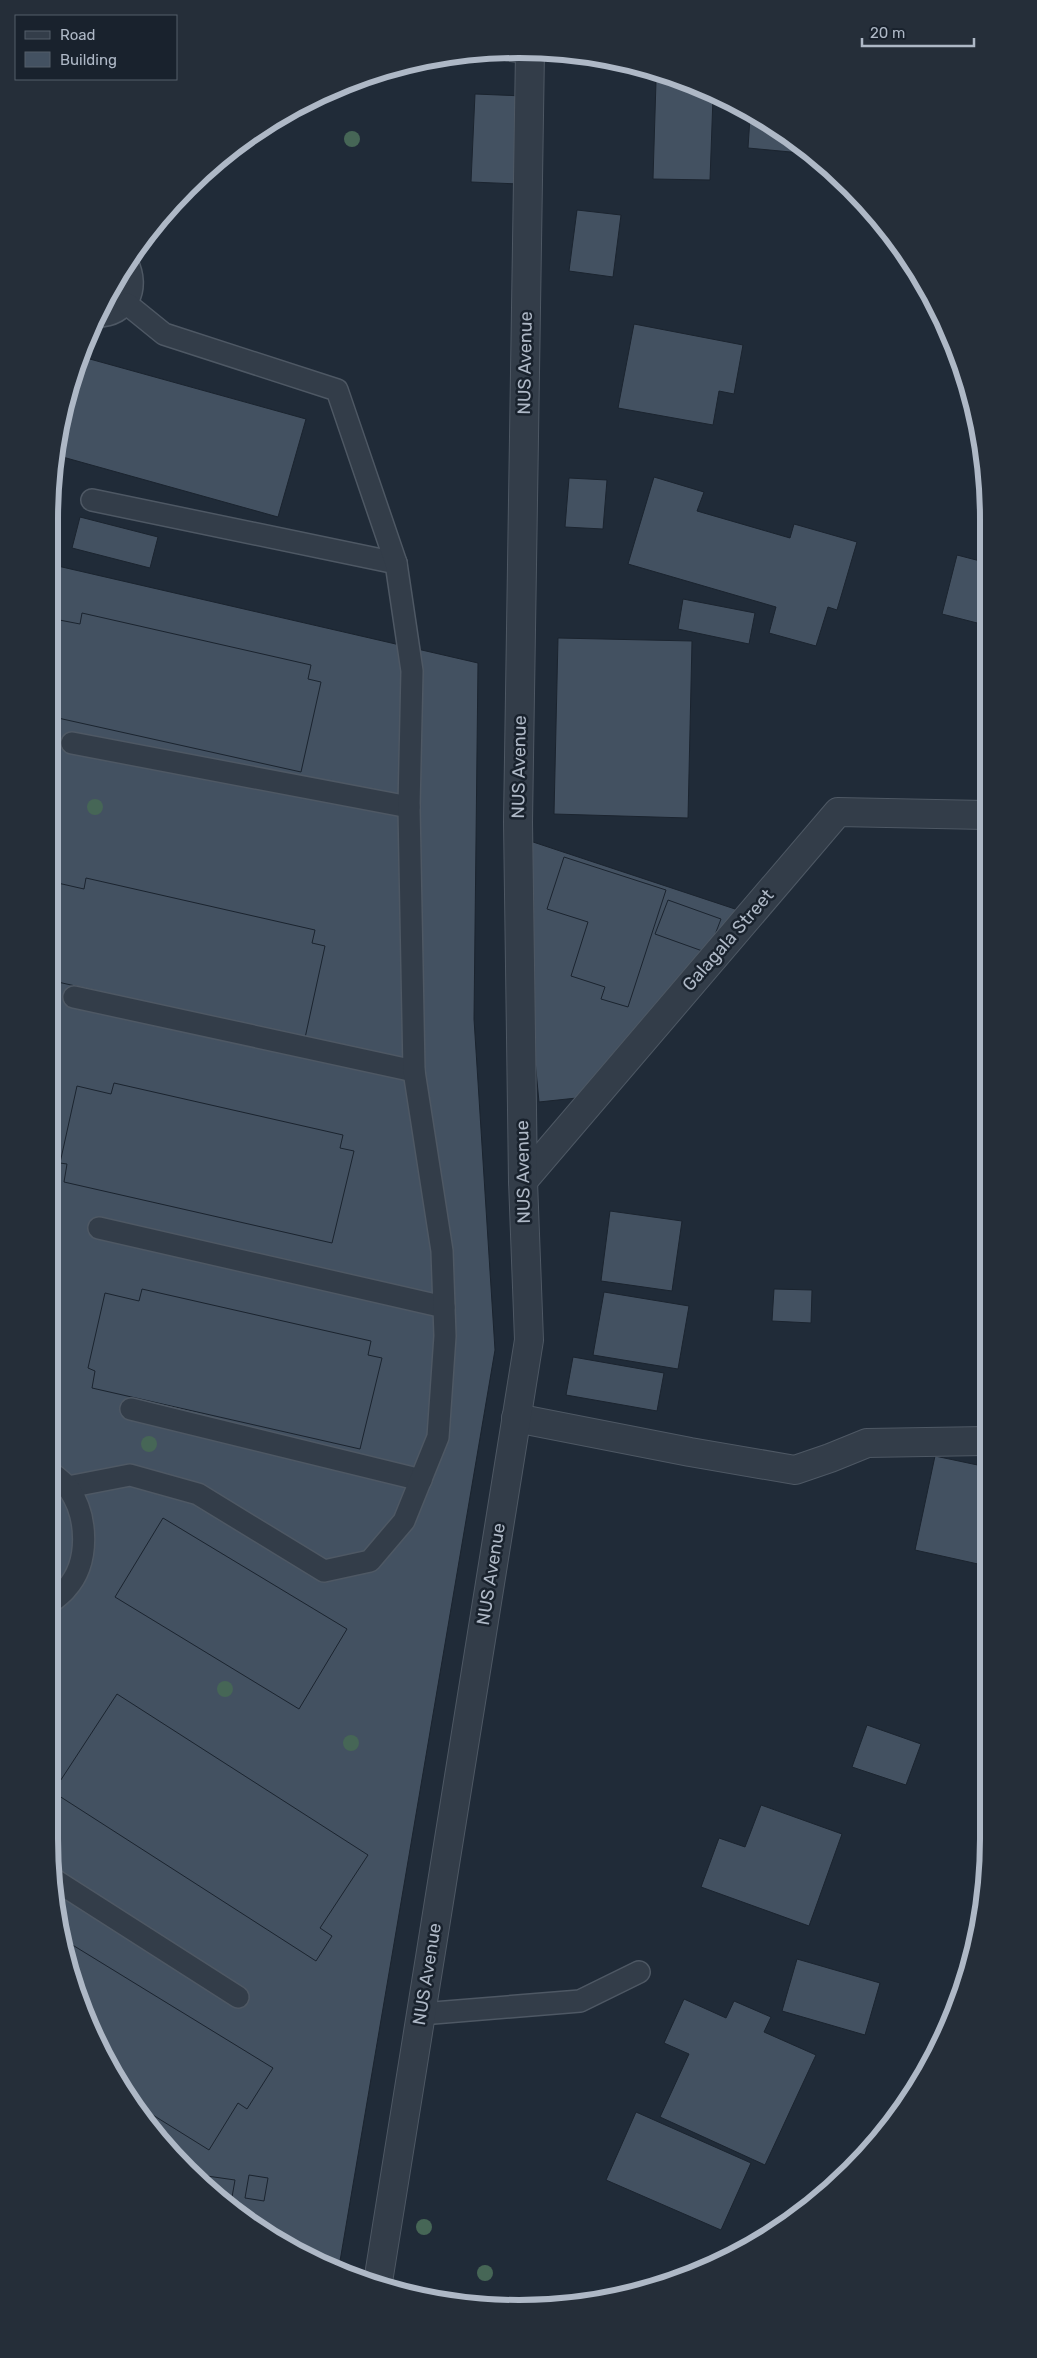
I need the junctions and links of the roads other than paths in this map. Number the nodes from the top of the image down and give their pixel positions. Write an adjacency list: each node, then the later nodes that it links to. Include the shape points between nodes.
1 (523, 58): 12 (street, NUS Avenue, via 518,822)
2 (130, 269): 3 (lane, via 134,283)
3 (127, 304): 4 (lane); 6 (lane, via 164,334 337,390)
4 (105, 315)
5 (92, 500): 6 (lane)
6 (396, 563): 8 (lane, via 412,671)
7 (72, 743): 8 (lane)
8 (409, 807): 11 (lane)
9 (980, 814): 12 (street, Galagala Street, via 838,812)
10 (74, 997): 11 (lane)
11 (414, 1071): 14 (lane, via 442,1251)
12 (523, 1181): 16 (street, NUS Avenue, via 529,1340)
13 (99, 1228): 14 (lane)
14 (444, 1307): 19 (lane, via 438,1437)
15 (131, 1409): 19 (lane)
16 (516, 1418): 17 (street, via 795,1470 867,1443); 25 (street, NUS Avenue)
17 (980, 1441)
18 (58, 1479): 20 (lane)
19 (421, 1480): 20 (lane, via 404,1521 370,1561 324,1571 198,1494 130,1475)
20 (68, 1487): 21 (lane, via 79,1508 85,1536 80,1564 67,1588)
21 (58, 1596)
22 (59, 1882): 24 (lane)
23 (638, 1972): 25 (lane, via 580,2001)
24 (238, 1997)
25 (421, 2014): 26 (street, NUS Avenue)
26 (379, 2279)

